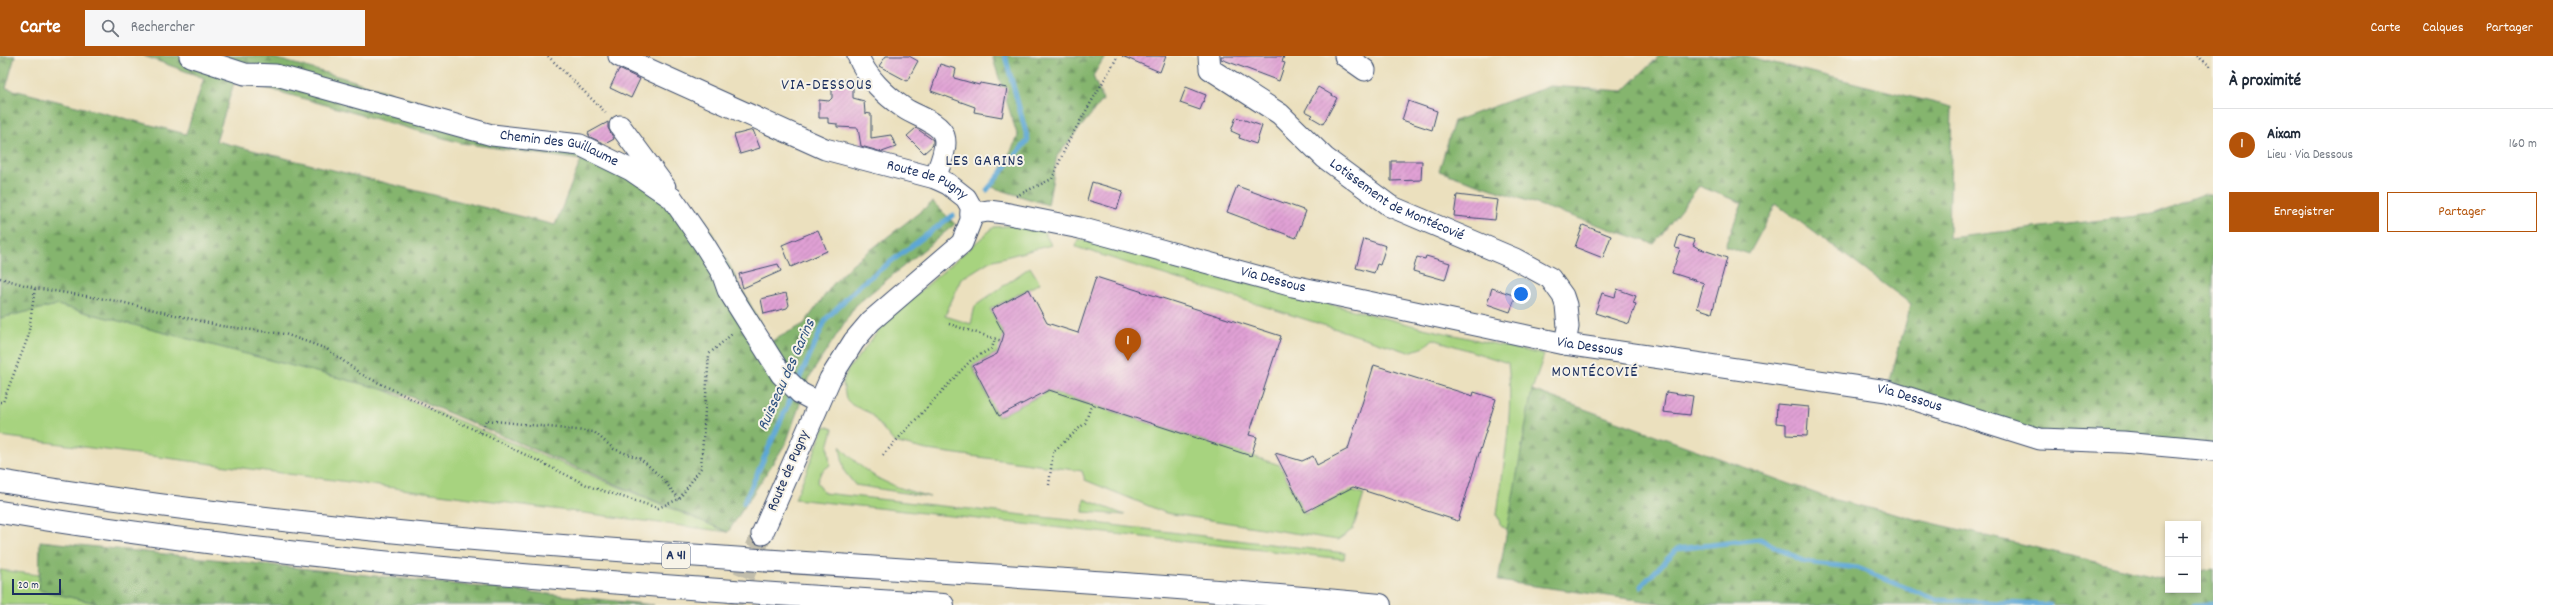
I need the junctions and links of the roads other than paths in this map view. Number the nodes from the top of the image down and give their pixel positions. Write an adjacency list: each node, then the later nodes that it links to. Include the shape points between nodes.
1 (190, 56): 9 (street, Chemin des Guillaume, via 245,74 276,75 492,135 580,145 631,170)
2 (619, 56): 8 (street, Route de Pugny, via 824,149)
3 (858, 56): 8 (street, via 862,66 876,84 904,108 938,127 944,134 945,143)
4 (1209, 56): 11 (street, Lotissement de Montécovié, via 1210,69 1280,114 1325,158 1390,206 1514,259 1550,278 1564,296 1568,327)
5 (1345, 56): 6 (street)
6 (1365, 70)
7 (620, 126): 9 (street)
8 (935, 178): 10 (street, Route de Pugny, via 948,184 966,198)
9 (672, 198): 12 (street, Chemin des Guillaume, via 704,244 781,374 794,387)
10 (971, 214): 11 (street, Via Dessous, via 988,211 1080,228 1293,286); 12 (street, Route de Pugny, via 969,231 962,243 871,321 842,359)
11 (1565, 344): 13 (street, Via Dessous, via 1887,391 2040,439 2123,442)
12 (819, 403): 16 (street, Route de Pugny)
13 (2213, 450)
14 (0, 481): 18 (highway, A 41, via 193,510 448,538)
15 (0, 512): 17 (highway, A 41, via 198,543 327,558 592,581)
16 (762, 534)
17 (943, 605)
18 (1380, 605)

